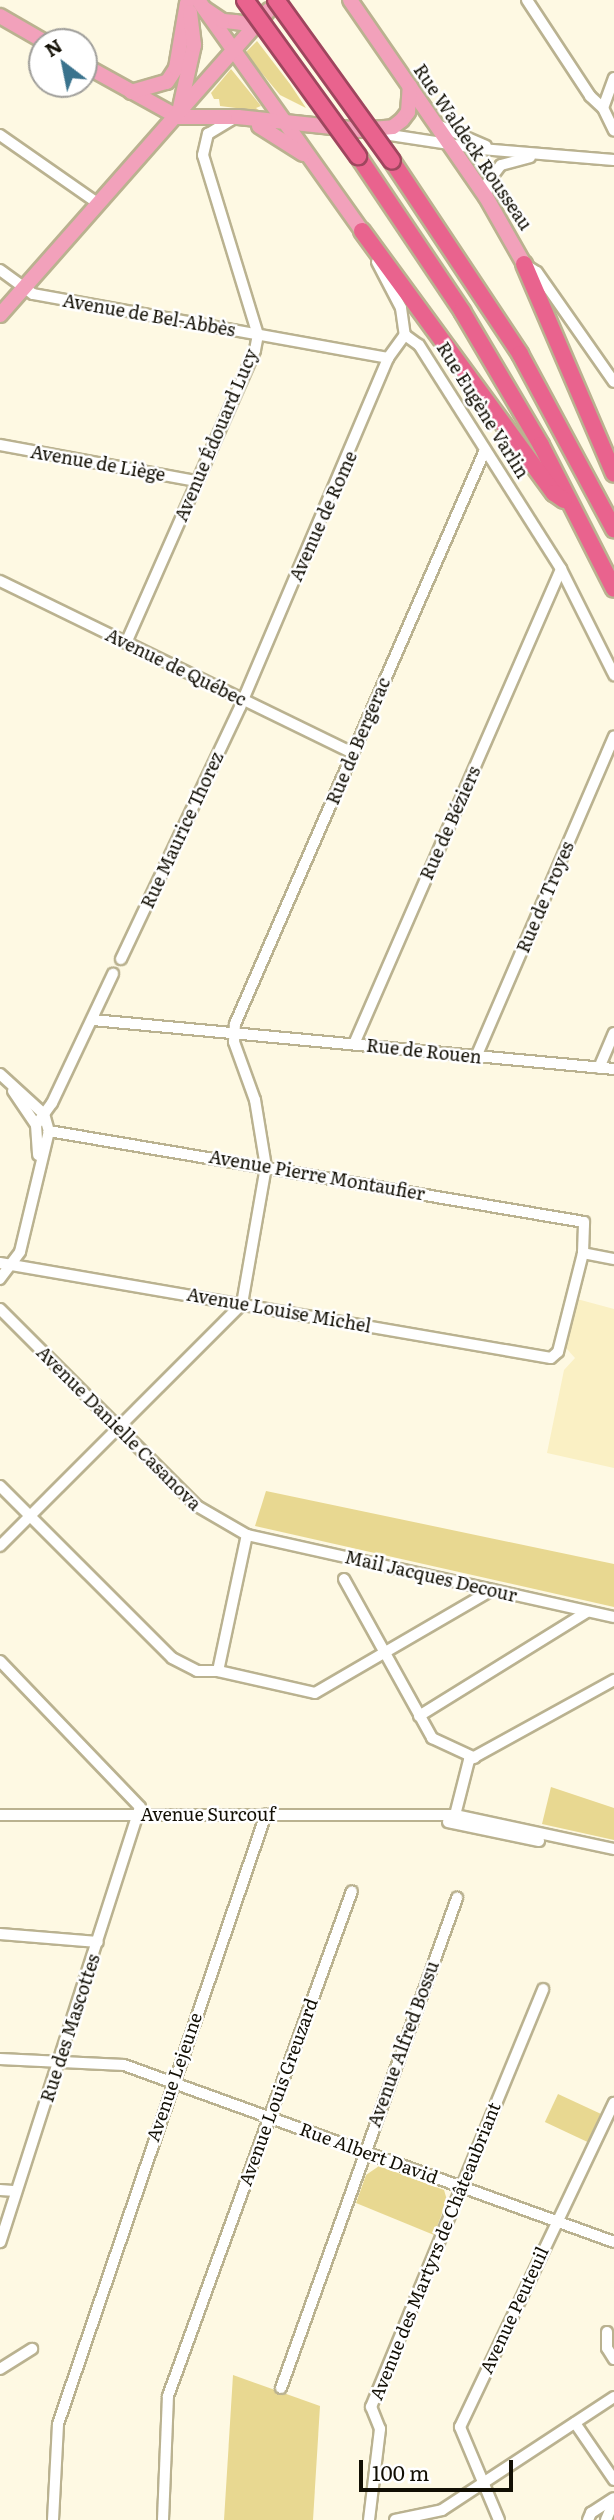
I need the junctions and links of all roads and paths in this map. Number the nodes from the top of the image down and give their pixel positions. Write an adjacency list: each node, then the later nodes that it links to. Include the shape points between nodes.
1 (245, 0): 42 (highway, bridge, via 462,311)
2 (350, 0): 11 (main road, Rue Waldeck Rousseau)
3 (527, 0): 13 (street, via 590,96)
4 (193, 2): 5 (main road, via 223,21 247,24); 8 (main road); 12 (main road, via 176,68 167,82); 14 (main road, via 194,45)
5 (273, 3): 8 (main road); 43 (highway, bridge, via 392,161 520,354)
6 (0, 16): 7 (main road)
7 (28, 32)
8 (234, 53): 14 (main road); 16 (main road)
9 (98, 73): 12 (main road)
10 (614, 78): 13 (street)
11 (410, 86): 17 (main road, Rue Waldeck Rousseau); 18 (main road, via 408,112 402,120 393,127)
12 (131, 92): 14 (main road)
13 (603, 108): 19 (street)
14 (178, 117): 15 (main road); 27 (main road)
15 (238, 117): 16 (main road); 25 (main road, via 275,133); 33 (street, Avenue Édouard Lucy, via 208,134 203,155)
16 (288, 124): 18 (main road); 25 (main road)
17 (440, 126): 21 (main road, Rue Waldeck Rousseau); 22 (street)
18 (360, 130): 21 (street)
19 (614, 131)
20 (0, 135): 27 (street)
21 (456, 145): 22 (street); 26 (main road, Rue Waldeck Rousseau)
22 (492, 149): 23 (street)
23 (546, 154): 24 (street); 26 (street, via 501,165 488,182)
24 (614, 160)
25 (318, 169): 28 (main road)
26 (486, 197): 29 (main road, Rue Waldeck Rousseau)
27 (99, 204): 31 (main road)
28 (362, 231): 34 (street, via 401,308); 42 (highway, via 554,492)
29 (524, 264): 36 (street, Rue Waldeck Rousseau, via 537,272); 40 (highway)
30 (0, 270): 31 (street, Avenue de Bel-Abbès)
31 (24, 288): 32 (main road); 33 (street, Avenue de Bel-Abbès, via 33,295)
32 (0, 315)
33 (258, 335): 35 (street, Avenue de Bel-Abbès); 41 (street, Avenue Édouard Lucy)
34 (405, 335): 35 (street, Avenue de Rome); 39 (street, Rue Eugène Varlin, via 419,345)
35 (387, 358): 51 (street, Avenue de Rome)
36 (609, 366): 37 (street, Rue Waldeck Rousseau)
37 (614, 382)
38 (0, 445): 41 (street, Avenue de Liège)
39 (485, 450): 44 (street, Rue Eugène Varlin); 53 (street, Rue de Bergerac)
40 (614, 474)
41 (196, 481): 49 (street, Avenue Édouard Lucy)
42 (573, 505): 47 (highway)
43 (614, 529)
44 (561, 569): 46 (street, Rue Eugène Varlin); 48 (street, Rue de Béziers)
45 (0, 581): 49 (street, Avenue de Québec)
46 (571, 589): 48 (street); 50 (street, Rue Eugène Varlin)
47 (614, 589)
48 (547, 603): 59 (street, Rue de Béziers)
49 (126, 643): 51 (street, Avenue de Québec)
50 (614, 675)
51 (243, 700): 53 (street, Avenue de Québec); 54 (street, Rue Maurice Thorez)
52 (614, 736): 60 (street, Rue de Troyes)
53 (352, 753): 58 (street, Rue de Bergerac)
54 (121, 959)
55 (113, 974): 56 (street)
56 (93, 1020): 58 (street, Rue de Rouen); 64 (street)
57 (614, 1033): 61 (street)
58 (233, 1034): 59 (street, Rue de Rouen); 68 (street, via 255,1100)
59 (354, 1044): 60 (street, Rue de Rouen)
60 (476, 1057): 61 (street, Rue de Rouen)
61 (599, 1068): 62 (street, Rue de Rouen)
62 (614, 1069)
63 (1, 1075): 64 (street); 65 (street)
64 (44, 1114): 65 (street); 66 (street)
65 (36, 1125): 67 (street)
66 (49, 1131): 67 (street); 68 (street, Avenue Pierre Montaufier); 69 (street)
67 (39, 1138): 69 (street)
68 (266, 1167): 70 (street, Avenue Pierre Montaufier, via 584,1222); 75 (street)
69 (37, 1172): 73 (street)
70 (583, 1253): 71 (street); 75 (street, Avenue Louise Michel, via 557,1356)
71 (614, 1259)
72 (0, 1263): 73 (street, Avenue Louise Michel)
73 (14, 1265): 74 (street); 75 (street, Avenue Louise Michel)
74 (0, 1279)
75 (242, 1304): 77 (street)
76 (0, 1308): 77 (street, Avenue Danielle Casanova)
77 (119, 1428): 79 (street); 80 (street, Avenue Danielle Casanova, via 204,1512)
78 (0, 1486): 79 (street)
79 (30, 1516): 81 (street); 88 (street, via 172,1658 197,1671)
80 (247, 1535): 83 (street, Mail Jacques Decour); 88 (street)
81 (0, 1546)
82 (344, 1578): 86 (street, via 383,1646)
83 (492, 1590): 84 (street, Mail Jacques Decour); 86 (street)
84 (587, 1612): 85 (street, Mail Jacques Decour); 90 (street)
85 (614, 1617)
86 (383, 1654): 88 (street, via 315,1693); 90 (street)
87 (0, 1661): 94 (street, via 136,1799)
88 (218, 1671)
89 (614, 1680): 91 (street)
90 (419, 1716): 91 (street, via 438,1744)
91 (475, 1758): 95 (street, via 469,1760)
92 (266, 1814): 94 (street, Avenue Surcouf); 95 (street, Avenue Surcouf, via 415,1813); 105 (street, Avenue Lejeune)
93 (0, 1815): 94 (street, Avenue Surcouf)
94 (140, 1815): 101 (street, Rue des Mascottes)
95 (454, 1819): 96 (street, Avenue Surcouf); 97 (street, Avenue Surcouf)
96 (614, 1849)
97 (614, 1857)
98 (352, 1891): 107 (street, Avenue Louis Greuzard)
99 (457, 1898): 108 (street, Avenue Alfred Bossu)
100 (0, 1934): 101 (street)
101 (98, 1942): 104 (street, Rue des Mascottes)
102 (543, 1989): 109 (street, Avenue des Martyrs de Châteaubriant)
103 (0, 2059): 104 (street, Rue Albert David)
104 (59, 2062): 105 (street, Rue Albert David, via 124,2065); 111 (street, Rue des Mascottes)
105 (172, 2082): 107 (street, Rue Albert David); 125 (street, Avenue Lejeune, via 58,2424)
106 (614, 2103): 112 (street, Avenue Peuteuil)
107 (269, 2117): 108 (street, Rue Albert David); 126 (street, Avenue Louis Greuzard, via 168,2396)
108 (364, 2152): 109 (street, Rue Albert David); 119 (street, Avenue Alfred Bossu)
109 (461, 2186): 112 (street, Rue Albert David); 127 (street, Avenue des Martyrs de Châteaubriant, via 371,2407 380,2429)
110 (0, 2190): 111 (street)
111 (16, 2191): 113 (street, Rue des Mascottes)
112 (556, 2221): 114 (street, Rue Albert David); 123 (street, Avenue Peuteuil, via 460,2427)
113 (0, 2242)
114 (614, 2242)
115 (607, 2332): 117 (street, via 607,2348)
116 (32, 2349): 118 (street)
117 (614, 2359)
118 (0, 2370)
119 (281, 2388)
120 (614, 2397): 121 (street)
121 (575, 2423): 122 (street); 123 (street)
122 (614, 2480)
123 (483, 2485): 128 (street, via 442,2510); 129 (street, Avenue Peuteuil)
124 (614, 2500): 130 (street, via 591,2513); 131 (street)
125 (53, 2520)
126 (163, 2520)
127 (369, 2520)
128 (395, 2520)
129 (499, 2520)
130 (588, 2520)
131 (606, 2520)

